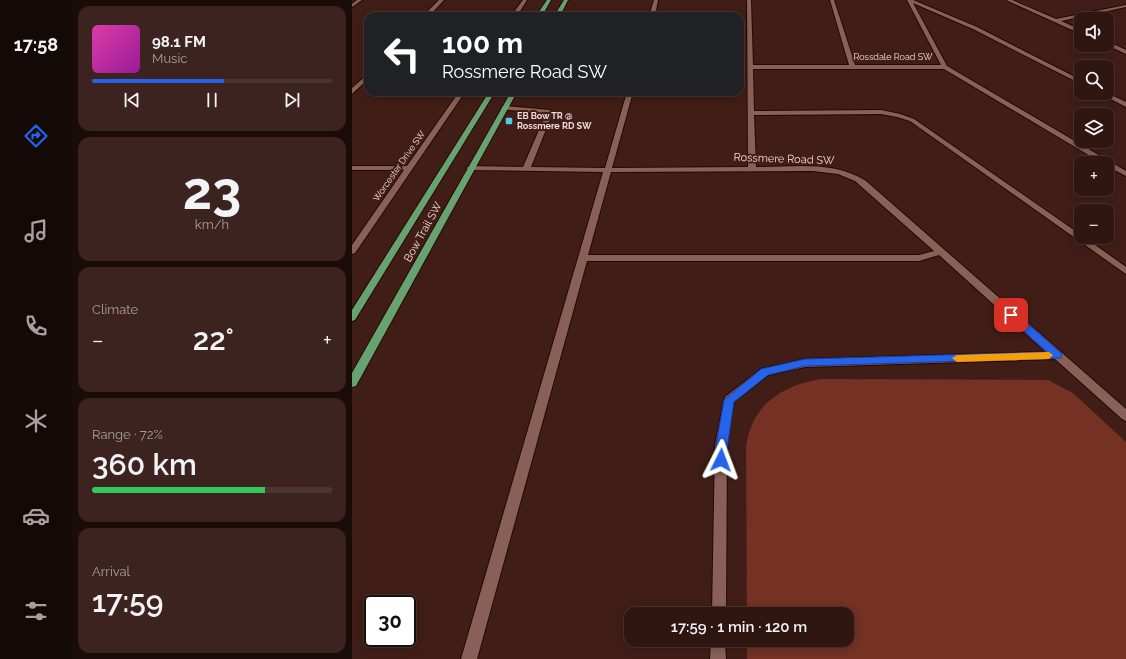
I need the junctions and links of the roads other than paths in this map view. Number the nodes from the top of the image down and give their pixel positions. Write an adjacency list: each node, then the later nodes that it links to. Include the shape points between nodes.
1 (360, 0): 11 (street)
2 (442, 0): 13 (street)
3 (525, 0): 14 (street)
4 (549, 0): 15 (main road)
5 (566, 0): 16 (main road)
6 (656, 0): 17 (street)
7 (749, 0): 23 (street)
8 (832, 0): 22 (street)
9 (909, 0): 24 (street); 25 (street, via 927,6)
10 (1008, 0): 18 (street)
11 (352, 6)
12 (1126, 6): 18 (street)
13 (430, 12)
14 (517, 12)
15 (542, 12)
16 (559, 12)
17 (653, 12)
18 (1055, 21): 19 (street)
19 (1074, 29)
20 (1114, 46): 21 (street)
21 (1126, 52)
22 (852, 66): 23 (street, Rossdale Road SW); 24 (street, Rossdale Road SW)
23 (750, 67): 35 (street)
24 (945, 67): 36 (street, Rossdale Road SW)
25 (1074, 78)
26 (364, 80): 27 (street)
27 (352, 92)
28 (459, 96): 39 (street, Worcester Drive SW)
29 (490, 96): 49 (main road, Bow Trail SW)
30 (512, 96): 34 (main road, Bow Trail SW)
31 (629, 96): 43 (street)
32 (1114, 99): 33 (street)
33 (1126, 105)
34 (504, 108): 40 (main road, Bow Trail SW); 42 (street, via 550,112)
35 (751, 113): 41 (street); 48 (street, via 881,112 912,120)
36 (1095, 156)
37 (1114, 167): 44 (street, Rossdale Road SW)
38 (352, 168): 39 (street)
39 (410, 168): 45 (street, Worcester Drive SW)
40 (470, 168): 42 (street, Rossmere Road SW); 51 (main road, Bow Trail SW)
41 (752, 168): 43 (street, Rossmere Road SW); 46 (street, Rossmere Road SW, via 823,169 850,175 863,183)
42 (526, 169): 43 (street, Rossmere Road SW)
43 (608, 170): 47 (street)
44 (1126, 174)
45 (352, 251)
46 (939, 252): 47 (street, via 919,258); 50 (street, Rossmere Road SW)
47 (583, 258): 55 (street)
48 (1126, 271)
49 (352, 318)
50 (1057, 355): 52 (street, Rossmere Road SW); 53 (street, via 805,363 765,372 730,400 721,445)
51 (352, 383)
52 (1126, 416)
53 (719, 607)
54 (718, 647): 56 (street)
55 (469, 659)
56 (718, 659)

